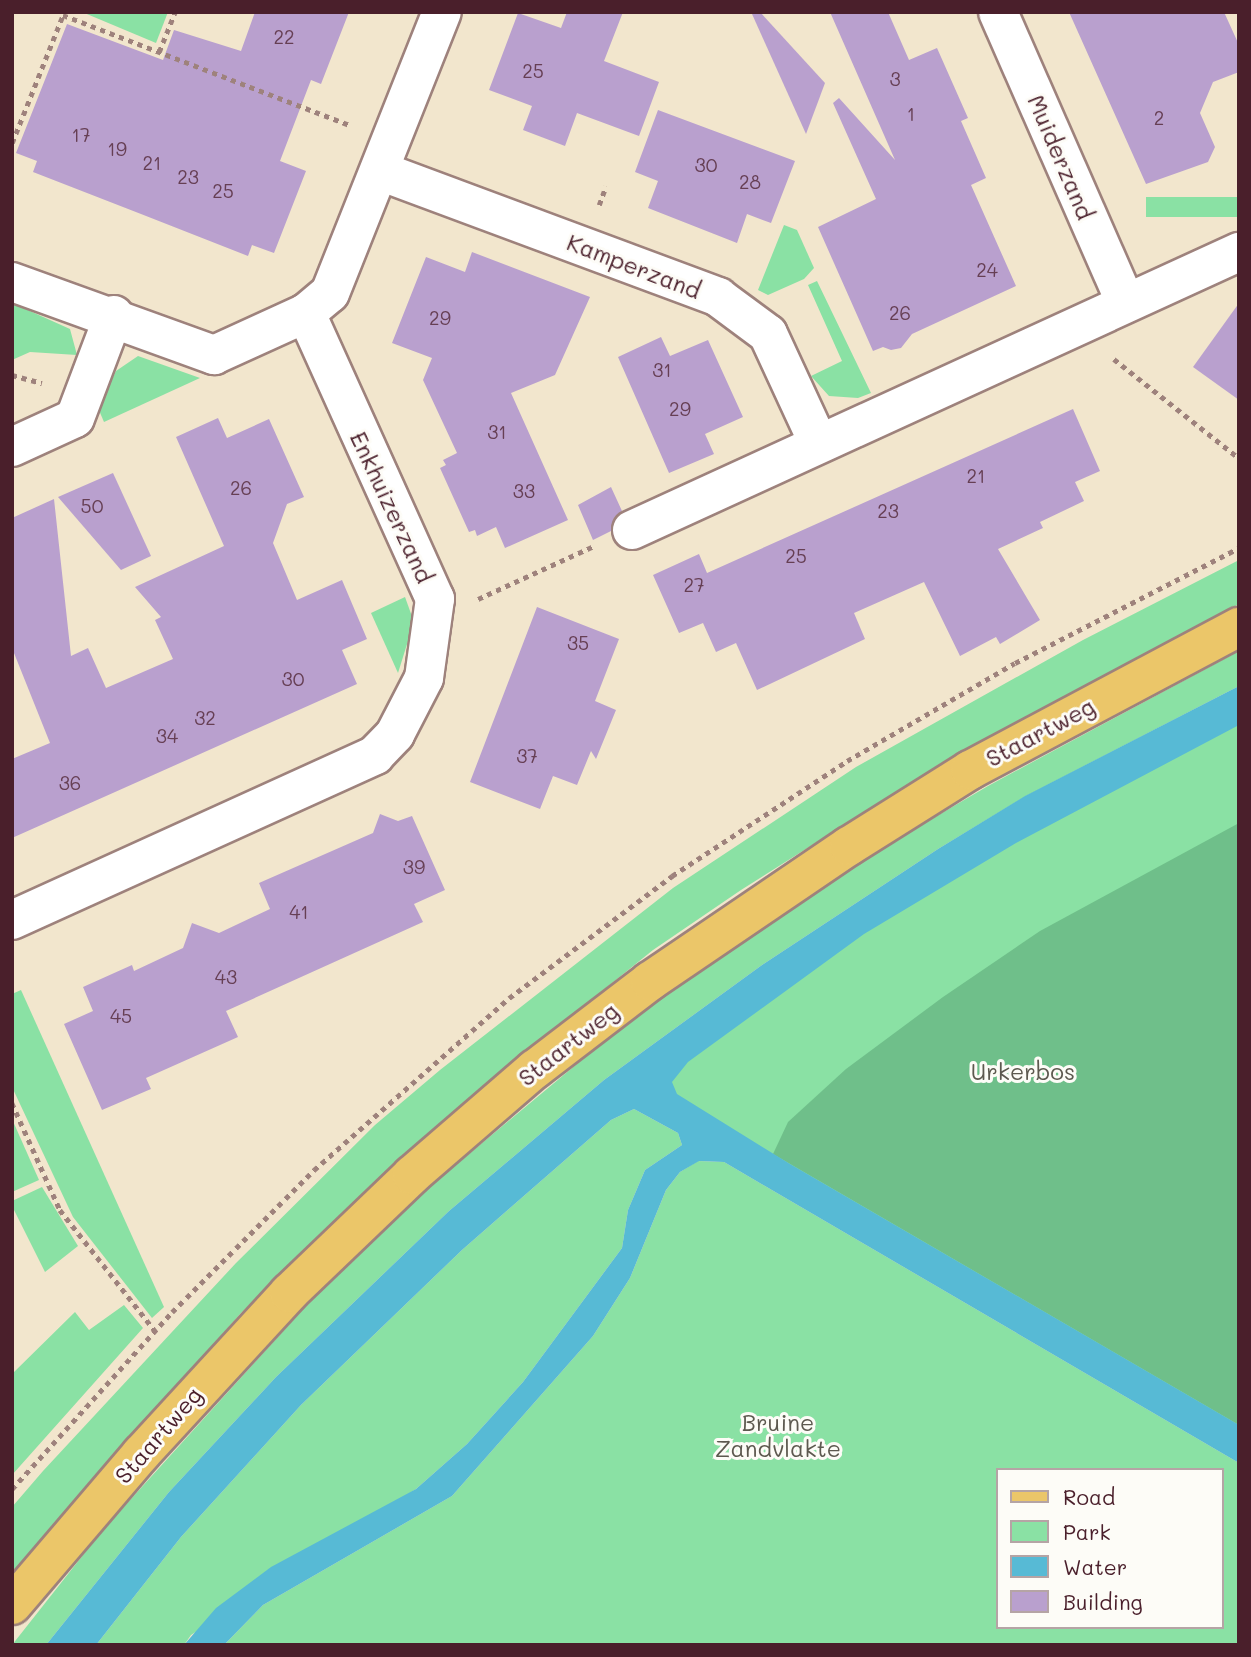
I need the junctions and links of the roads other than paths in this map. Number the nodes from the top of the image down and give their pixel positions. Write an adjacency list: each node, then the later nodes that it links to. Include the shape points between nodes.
1 (442, 12): 3 (street)
2 (998, 12): 6 (street, Muiderzand)
3 (386, 156): 7 (street, via 330,293); 9 (street, Kamperzand, via 718,297 768,334)
4 (1239, 252): 6 (street)
5 (12, 282): 8 (street)
6 (1108, 310): 9 (street)
7 (306, 313): 8 (street, via 214,355); 13 (street, Enkhuizerzand, via 435,598 424,678 395,734 375,755)
8 (114, 315): 10 (street, via 75,418)
9 (818, 442): 11 (street)
10 (12, 447)
11 (632, 530)
12 (1239, 627): 14 (main road, Staartweg, via 970,770 660,974 535,1069 412,1175 289,1293 150,1444)
13 (12, 920)
14 (12, 1605)

